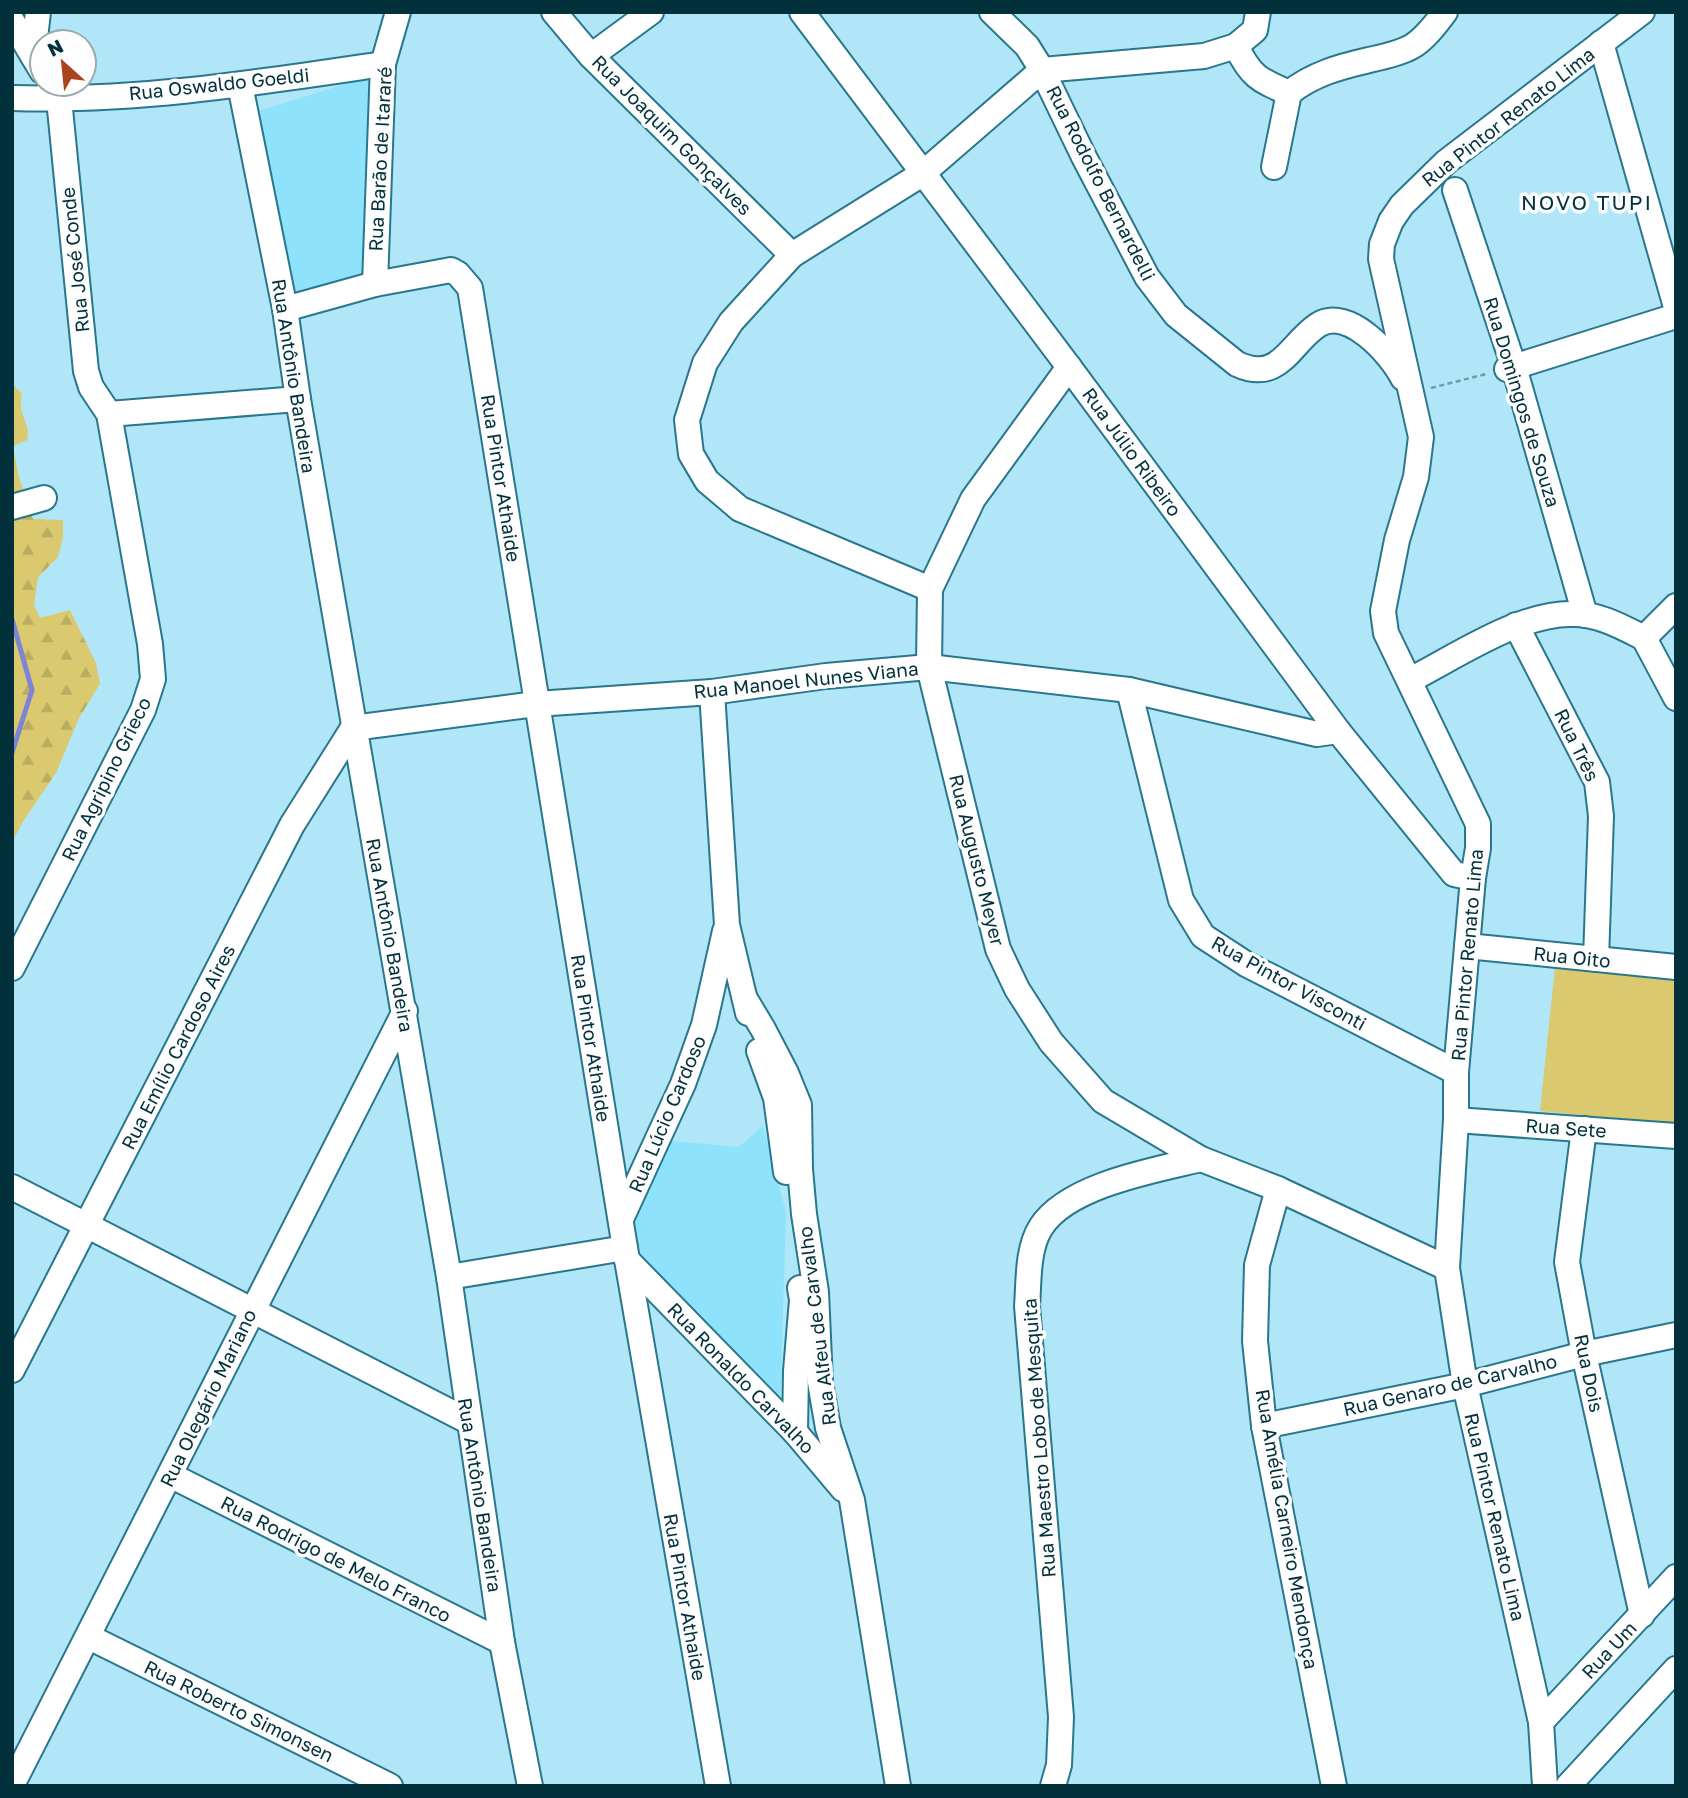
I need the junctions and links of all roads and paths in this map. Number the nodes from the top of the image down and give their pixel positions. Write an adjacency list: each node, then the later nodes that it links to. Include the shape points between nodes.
1 (398, 12): 14 (street, Rua Barão de Itararé)
2 (554, 12): 13 (street, Rua Joaquim Gonçalves)
3 (651, 12): 13 (street)
4 (802, 12): 21 (street, Rua Júlio Ribeiro)
5 (992, 12): 15 (street, Rua Rodolfo Bernardelli, via 1027,46)
6 (1258, 12): 12 (street, via 1255,30)
7 (1445, 12): 18 (street, via 1412,47 1306,80)
8 (1642, 12): 10 (street, Rua Pintor Renato Lima)
9 (12, 21): 11 (street)
10 (1601, 43): 22 (street, Rua Pintor Renato Lima); 25 (street)
11 (28, 47)
12 (1237, 47): 15 (street, via 1204,56); 18 (street, via 1246,66 1261,81)
13 (592, 56): 23 (street, Rua Joaquim Gonçalves)
14 (383, 64): 16 (street, Rua Oswaldo Goeldi); 24 (street, Rua Barão de Itararé)
15 (1042, 70): 21 (street); 30 (street, Rua Rodolfo Bernardelli, via 1147,277 1176,315 1237,364 1262,370 1287,357 1319,324 1349,322 1398,368)
16 (240, 85): 17 (street, Rua Oswaldo Goeldi); 26 (street, Rua Antônio Bandeira)
17 (98, 90)
18 (1289, 93): 20 (street)
19 (55, 98): 32 (street, Rua José Conde, via 86,371)
20 (1274, 167)
21 (922, 174): 23 (street); 28 (street, Rua Júlio Ribeiro)
22 (1450, 176): 29 (street, Rua Domingos de Souza); 30 (street, Rua Pintor Renato Lima, via 1402,205 1382,244 1382,267)
23 (792, 254): 35 (street, via 731,322 705,363 687,420 691,454 707,481 740,509)
24 (375, 274): 26 (street); 45 (street, Rua Pintor Athaide, via 451,270 470,289)
25 (1676, 307)
26 (285, 309): 31 (street, Rua Antônio Bandeira)
27 (1676, 316): 29 (street)
28 (1069, 367): 35 (street, via 973,499); 47 (street, Rua Júlio Ribeiro)
29 (1511, 368): 30 (path); 37 (street, Rua Domingos de Souza)
30 (1411, 393): 41 (street, Rua Pintor Renato Lima, via 1421,437 1416,477 1383,611 1387,633)
31 (298, 399): 32 (street); 46 (street, Rua Antônio Bandeira)
32 (110, 414): 53 (street, Rua Agripino Grieco, via 153,679 143,710)
33 (44, 498): 34 (street)
34 (12, 507)
35 (930, 589): 40 (street, Rua Augusto Meyer)
36 (1676, 606): 39 (street)
37 (1585, 615): 38 (street, via 1542,617); 39 (street)
38 (1516, 625): 41 (street); 51 (street, Rua Três, via 1597,782 1601,816)
39 (1644, 638): 44 (street)
40 (929, 667): 42 (street, Rua Manoel Nunes Viana); 43 (street, Rua Manoel Nunes Viana); 60 (street, Rua Augusto Meyer, via 998,949 1017,989 1051,1042 1103,1101)
41 (1410, 680): 48 (street, Rua Pintor Renato Lima, via 1478,824)
42 (1129, 690): 47 (street, Rua Manoel Nunes Viana, via 1317,734); 56 (street, Rua Pintor Visconti, via 1181,900 1203,936 1246,964)
43 (712, 691): 45 (street, Rua Manoel Nunes Viana); 49 (street, Rua Alfeu de Carvalho)
44 (1676, 698)
45 (537, 704): 46 (street, Rua Manoel Nunes Viana); 63 (street, Rua Pintor Athaide)
46 (354, 728): 55 (street, Rua Antônio Bandeira); 64 (street, Rua Emílio Cardoso Aires, via 292,825)
47 (1338, 731): 48 (street, Rua Júlio Ribeiro, via 1454,874)
48 (1473, 878): 50 (street, Rua Pintor Renato Lima)
49 (727, 925): 54 (street, Rua Alfeu de Carvalho); 63 (street, Rua Lúcio Cardoso, via 704,1025 683,1084)
50 (1467, 946): 51 (street, Rua Oito); 56 (street, Rua Pintor Renato Lima)
51 (1597, 959): 52 (street, Rua Oito)
52 (1676, 967)
53 (12, 968)
54 (745, 999): 75 (street, Rua Alfeu de Carvalho, via 753,1038 776,1097 802,1300); 77 (street, Rua Alfeu de Carvalho, via 799,1105 800,1169 816,1292 820,1382 828,1427)
55 (405, 1012): 67 (street, Rua Antônio Bandeira); 68 (street, Rua Olegário Mariano)
56 (1456, 1072): 57 (street, Rua Pintor Renato Lima)
57 (1456, 1120): 58 (street, Rua Sete); 66 (street, Rua Pintor Renato Lima)
58 (1584, 1129): 59 (street, Rua Sete); 70 (street, Rua Dois, via 1567,1262)
59 (1676, 1136)
60 (1201, 1159): 62 (street, Rua Augusto Meyer); 90 (street, Rua Maestro Lobo de Mesquita, via 1150,1171 1063,1204 1040,1227 1031,1254 1027,1306 1061,1717 1059,1765)
61 (12, 1187): 64 (street)
62 (1278, 1189): 66 (street, Rua Augusto Meyer); 74 (street, Rua Amélia Carneiro Mendonça, via 1257,1265 1255,1341)
63 (621, 1219): 65 (street, Rua Pintor Athaide)
64 (86, 1226): 68 (street); 71 (street, Rua Emílio Cardoso Aires)
65 (626, 1254): 67 (street); 75 (street, Rua Ronaldo Carvalho); 88 (street, Rua Pintor Athaide)
66 (1447, 1268): 72 (street, Rua Pintor Renato Lima)
67 (449, 1277): 73 (street, Rua Antônio Bandeira)
68 (251, 1310): 73 (street); 76 (street, Rua Olegário Mariano)
69 (1676, 1335): 70 (street, Rua Genaro de Carvalho)
70 (1584, 1354): 72 (street, Rua Genaro de Carvalho); 79 (street, Rua Dois)
71 (12, 1370)
72 (1465, 1385): 74 (street, Rua Genaro de Carvalho); 83 (street, Rua Pintor Renato Lima)
73 (468, 1421): 81 (street, Rua Antônio Bandeira)
74 (1264, 1426): 91 (street, Rua Amélia Carneiro Mendonça)
75 (796, 1432): 77 (street, Rua Ronaldo Carvalho)
76 (170, 1475): 80 (street, Rua Olegário Mariano); 81 (street, Rua Rodrigo de Melo Franco)
77 (852, 1500): 89 (street, Rua Alfeu de Carvalho)
78 (1676, 1577): 79 (street, Rua Um)
79 (1642, 1615): 83 (street, Rua Um)
80 (89, 1637): 85 (street, Rua Olegário Mariano); 86 (street, Rua Roberto Simonsen)
81 (502, 1642): 87 (street, Rua Antônio Bandeira)
82 (1673, 1675): 84 (street)
83 (1541, 1722): 92 (street, Rua Pintor Renato Lima)
84 (1585, 1776): 93 (street)
85 (12, 1785)
86 (390, 1786)
87 (530, 1786)
88 (718, 1786)
89 (898, 1786)
90 (1053, 1786)
91 (1334, 1786)
92 (1545, 1786)
93 (1568, 1786)

